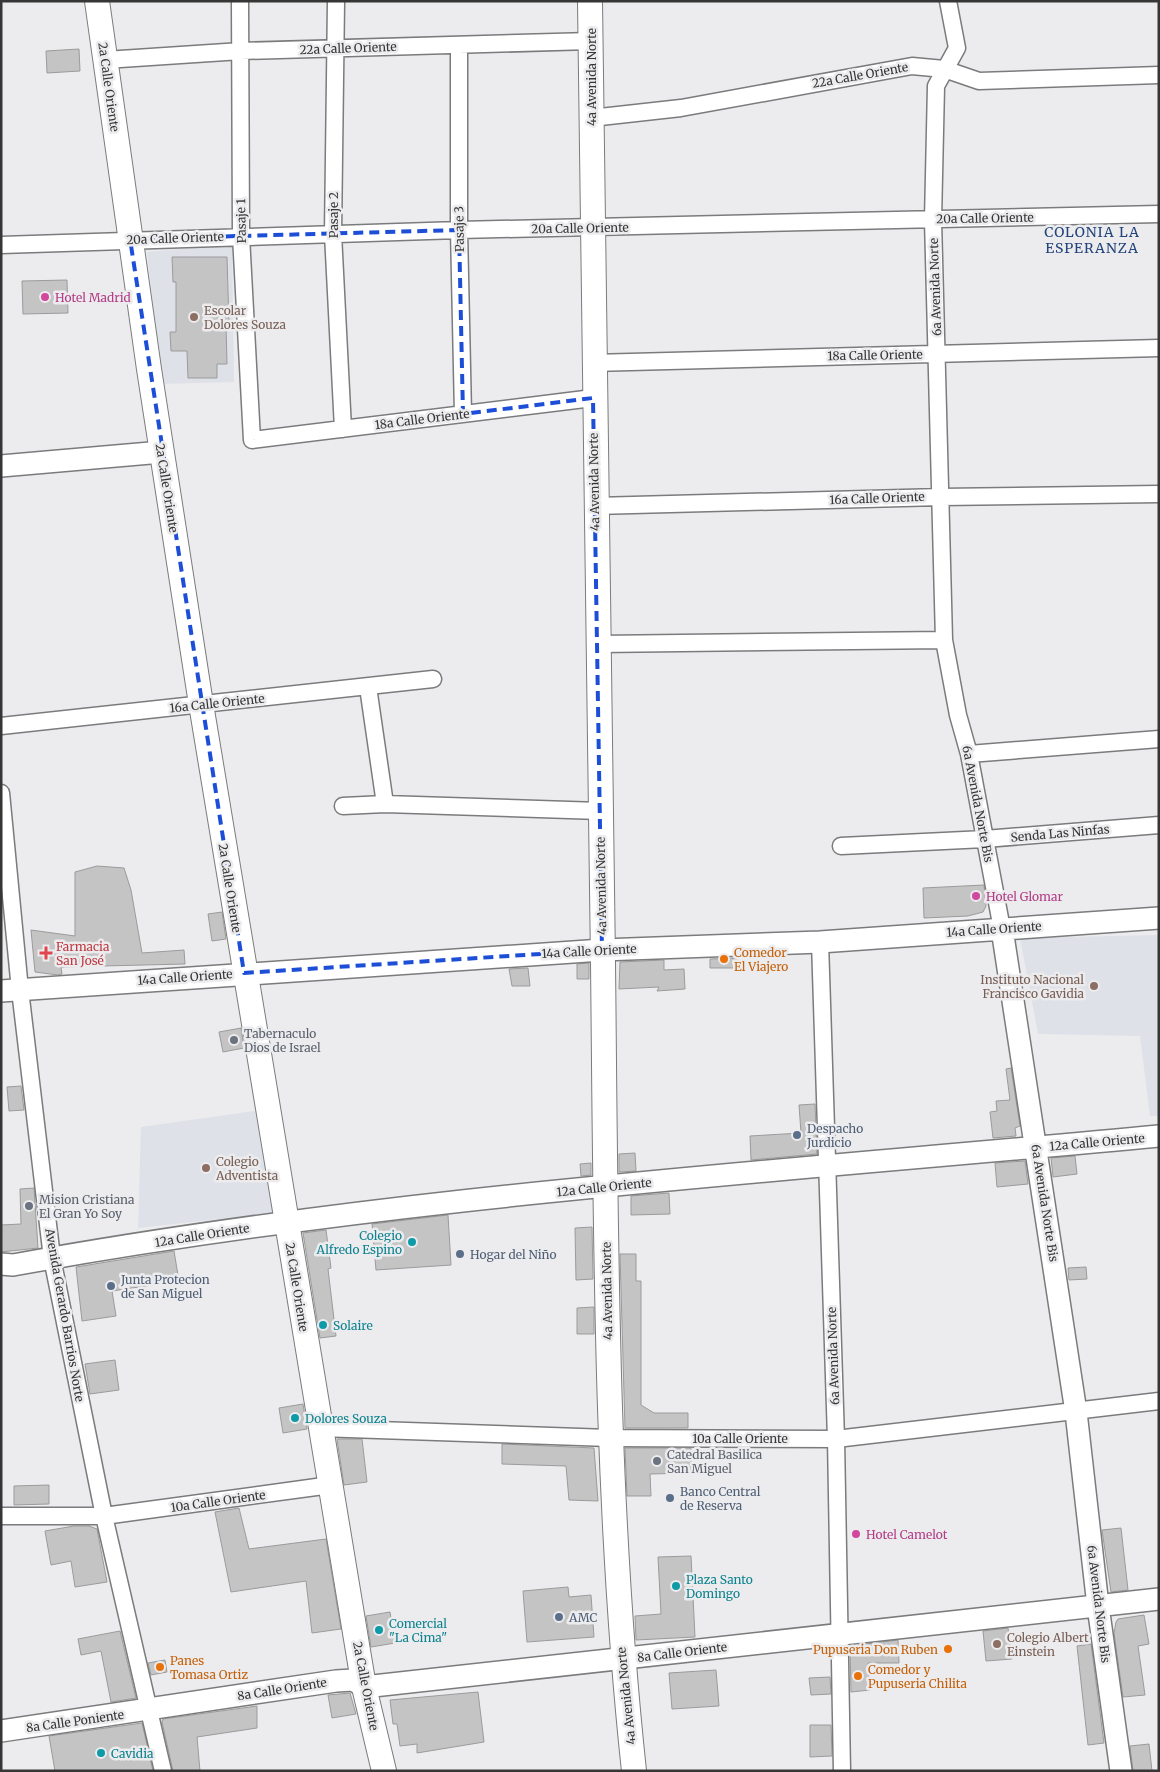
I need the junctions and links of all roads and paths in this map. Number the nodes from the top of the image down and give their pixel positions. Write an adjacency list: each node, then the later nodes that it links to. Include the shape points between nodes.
1 (97, 1): 10 (main road, 2a Calle Oriente)
2 (240, 1): 9 (street, Pasaje 1)
3 (336, 1): 8 (street, Pasaje 2)
4 (590, 1): 6 (main road, 4a Avenida Norte)
5 (948, 1): 11 (street, 6a Avenida Norte, via 957,48)
6 (591, 41): 7 (street, 22a Calle Oriente); 13 (main road, 4a Avenida Norte)
7 (459, 45): 8 (street, 22a Calle Oriente); 17 (street, Pasaje 3)
8 (336, 49): 9 (street, 22a Calle Oriente); 18 (street, Pasaje 2)
9 (241, 51): 10 (street, 22a Calle Oriente); 19 (street, Pasaje 1)
10 (105, 60): 20 (main road, 2a Calle Oriente)
11 (944, 69): 12 (street, 22a Calle Oriente, via 978,81); 13 (street, 22a Calle Oriente, via 912,66 681,108); 15 (street, 6a Avenida Norte, via 936,86)
12 (1159, 75)
13 (591, 118): 16 (main road, 4a Avenida Norte)
14 (1159, 214): 15 (street, 20a Calle Oriente)
15 (933, 220): 16 (street, 20a Calle Oriente); 23 (street, 6a Avenida Norte)
16 (591, 228): 17 (street, 20a Calle Oriente); 24 (main road, 4a Avenida Norte)
17 (459, 230): 18 (street, 20a Calle Oriente); 26 (street, Pasaje 3)
18 (333, 234): 19 (street, 20a Calle Oriente); 27 (street, Pasaje 2)
19 (241, 236): 20 (street, 20a Calle Oriente); 28 (street, Pasaje 1)
20 (130, 240): 21 (street, 20a Calle Oriente); 29 (main road, 2a Calle Oriente)
21 (1, 245)
22 (1159, 348): 23 (street, 18a Calle Oriente)
23 (936, 354): 24 (street, 18a Calle Oriente); 32 (street, 6a Avenida Norte)
24 (592, 362): 25 (main road, 4a Avenida Norte)
25 (593, 398): 26 (street, 18a Calle Oriente); 33 (main road, 4a Avenida Norte)
26 (463, 414): 27 (street, 18a Calle Oriente)
27 (343, 428): 28 (street, 18a Calle Oriente)
28 (252, 440)
29 (162, 452): 30 (street); 38 (main road, 2a Calle Oriente)
30 (1, 466)
31 (1159, 494): 32 (street, 16a Calle Oriente)
32 (941, 497): 33 (street, 16a Calle Oriente); 34 (street, 6a Avenida Norte)
33 (595, 506): 35 (main road, 4a Avenida Norte)
34 (944, 640): 35 (street); 41 (street, 6a Avenida Norte Bis)
35 (598, 644): 45 (main road, 4a Avenida Norte)
36 (433, 679): 37 (street, 16a Calle Oriente)
37 (368, 687): 38 (street, 16a Calle Oriente); 43 (street)
38 (201, 704): 39 (street, 16a Calle Oriente); 53 (main road, 2a Calle Oriente)
39 (1, 726)
40 (1159, 739): 41 (street)
41 (969, 754): 47 (street, 6a Avenida Norte Bis)
42 (1, 793): 54 (street, Avenida Gerardo Barrios Norte)
43 (384, 804): 44 (street); 45 (street)
44 (344, 806)
45 (600, 807): 52 (main road, 4a Avenida Norte)
46 (1159, 825): 47 (street, Senda Las Ninfas)
47 (985, 840): 48 (street, Senda Las Ninfas); 50 (street, 6a Avenida Norte Bis)
48 (840, 846)
49 (1159, 918): 50 (street, 14a Calle Oriente)
50 (1002, 929): 51 (street, 14a Calle Oriente); 56 (street, 6a Avenida Norte Bis)
51 (820, 942): 52 (street, 14a Calle Oriente); 57 (street, 6a Avenida Norte)
52 (602, 950): 53 (street, 14a Calle Oriente); 58 (main road, 4a Avenida Norte)
53 (244, 973): 54 (street, 14a Calle Oriente); 59 (main road, 2a Calle Oriente)
54 (11, 990): 60 (street, Avenida Gerardo Barrios Norte)
55 (1159, 1136): 56 (street, 12a Calle Oriente)
56 (1036, 1148): 57 (street, 12a Calle Oriente); 63 (street, 6a Avenida Norte Bis)
57 (827, 1167): 58 (street, 12a Calle Oriente); 66 (street, 6a Avenida Norte)
58 (606, 1186): 59 (street, 12a Calle Oriente); 65 (main road, 4a Avenida Norte)
59 (287, 1222): 60 (street, 12a Calle Oriente); 64 (main road, 2a Calle Oriente)
60 (52, 1258): 61 (street, 12a Calle Oriente); 69 (street, Avenida Gerardo Barrios Norte)
61 (1, 1264)
62 (1159, 1401): 63 (street, 10a Calle Oriente)
63 (1076, 1412): 66 (street, 10a Calle Oriente); 71 (street, 6a Avenida Norte Bis)
64 (319, 1428): 65 (street, 10a Calle Oriente); 67 (main road, 2a Calle Oriente)
65 (609, 1438): 66 (street, 10a Calle Oriente); 73 (main road, 4a Avenida Norte)
66 (836, 1439): 72 (street, 6a Avenida Norte)
67 (331, 1485): 69 (street, 10a Calle Oriente); 74 (main road, 2a Calle Oriente)
68 (1, 1516): 69 (street, 10a Calle Oriente)
69 (104, 1516): 75 (street, Avenida Gerardo Barrios Norte)
70 (1159, 1599): 71 (street, 8a Calle Oriente)
71 (1098, 1606): 72 (street, 8a Calle Oriente); 81 (street, 6a Avenida Norte Bis)
72 (838, 1634): 73 (street, 8a Calle Oriente); 80 (street, 6a Avenida Norte)
73 (622, 1659): 74 (street, 8a Calle Oriente); 79 (main road, 4a Avenida Norte)
74 (364, 1688): 75 (street, 8a Calle Oriente, via 353,1680 336,1681); 78 (main road, 2a Calle Oriente)
75 (149, 1711): 76 (street, 8a Calle Poniente); 77 (street, Avenida Gerardo Barrios Norte)
76 (1, 1731)
77 (163, 1771)
78 (384, 1771)
79 (634, 1771)
80 (842, 1771)
81 (1121, 1771)

